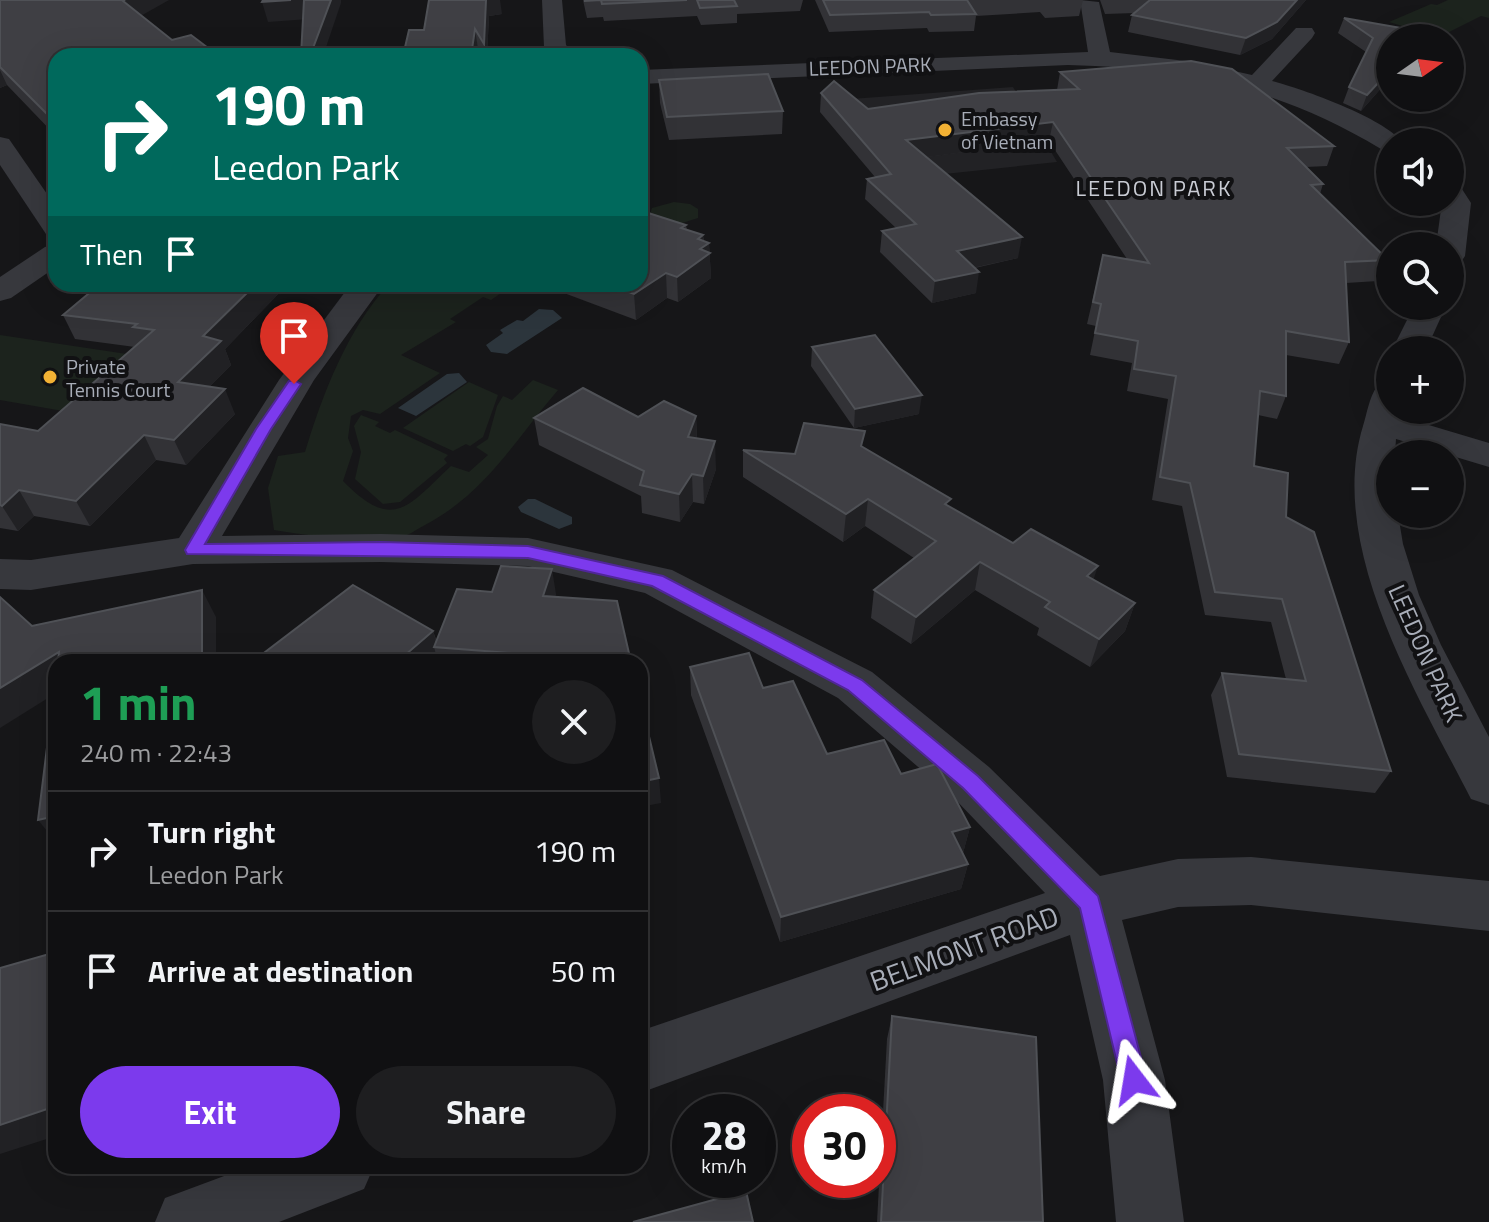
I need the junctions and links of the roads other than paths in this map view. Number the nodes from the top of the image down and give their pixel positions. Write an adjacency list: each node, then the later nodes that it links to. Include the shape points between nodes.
1 (552, 0): 4 (street)
2 (1089, 2): 5 (street)
3 (1304, 33): 7 (street)
4 (556, 48)
5 (1100, 58): 6 (street, LEEDON PARK); 7 (street, LEEDON PARK)
6 (648, 76)
7 (1256, 84): 8 (street, LEEDON PARK, via 1318,104)
8 (1376, 134)
9 (0, 145): 10 (street)
10 (48, 216)
11 (48, 258): 12 (street)
12 (0, 291)
13 (361, 292): 17 (street, via 264,429)
14 (1383, 424): 19 (street, LEEDON PARK, via 1372,478 1381,548 1411,630)
15 (1420, 424): 16 (street, LEEDON PARK)
16 (1489, 455)
17 (193, 550): 18 (street, via 31,575); 20 (street, via 528,552 657,581 855,685 971,782)
18 (0, 574)
19 (1489, 784)
20 (1090, 903): 21 (street, BELMONT ROAD, via 1178,883 1251,881); 22 (street, BELMONT ROAD); 25 (street, via 1134,1080)
21 (1489, 906)
22 (648, 1059)
23 (319, 1174): 24 (street)
24 (189, 1222)
25 (1150, 1222)

